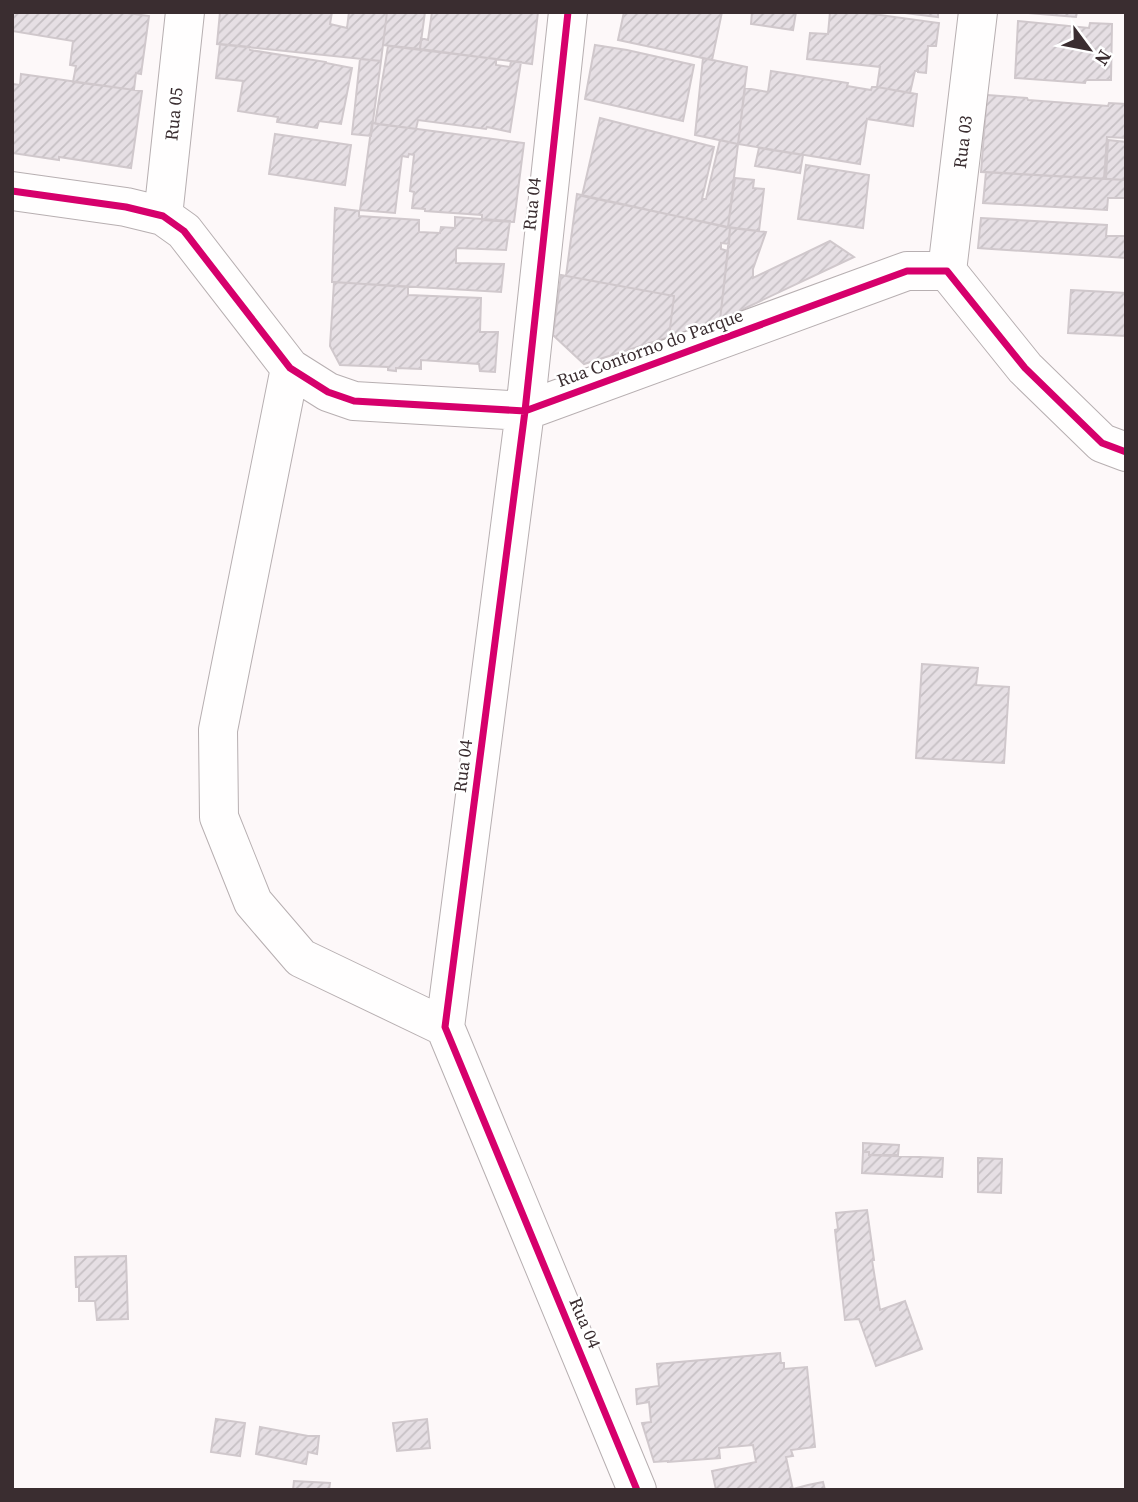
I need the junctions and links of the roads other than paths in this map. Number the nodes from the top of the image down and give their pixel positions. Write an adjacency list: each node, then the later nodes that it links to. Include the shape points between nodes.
1 (186, 12): 5 (street, Rua 05)
2 (568, 12): 8 (street, Rua 04)
3 (978, 12): 6 (street, Rua 03)
4 (12, 191): 5 (street, Rua Contorno do Parque)
5 (163, 216): 7 (street, Rua Contorno do Parque, via 184,231)
6 (947, 271): 8 (street, Rua Contorno do Parque, via 906,271); 9 (street, via 1025,368 1102,443)
7 (290, 368): 8 (street, Rua Contorno do Parque, via 328,392 354,401); 10 (street, via 218,730 219,817 253,902 301,958)
8 (525, 411): 10 (street, Rua 04)
9 (1126, 452)
10 (445, 1027): 11 (street, Rua 04)
11 (637, 1490)

